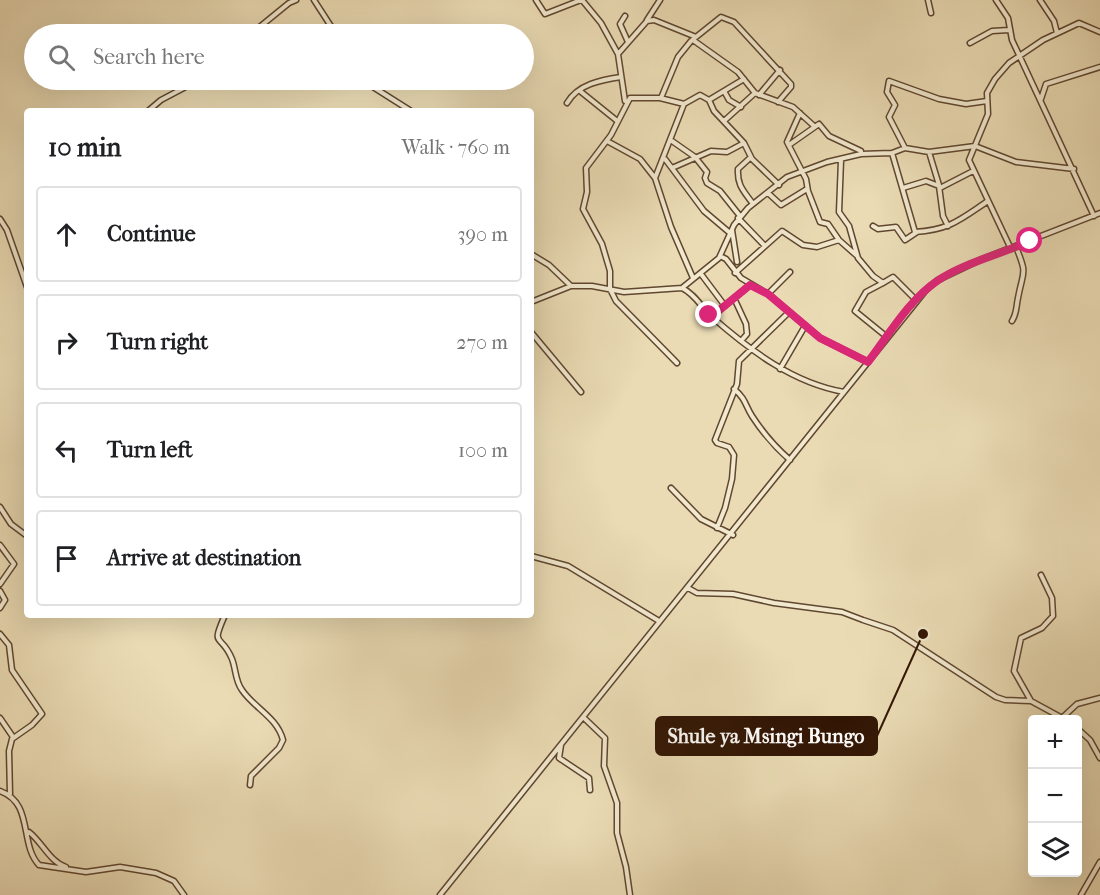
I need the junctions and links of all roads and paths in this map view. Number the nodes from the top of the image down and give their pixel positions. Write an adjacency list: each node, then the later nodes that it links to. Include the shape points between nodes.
1 (296, 0): 12 (street)
2 (315, 0): 13 (street)
3 (536, 0): 4 (street, via 545,14)
4 (582, 0): 20 (street, via 601,23)
5 (660, 0): 11 (street)
6 (928, 0): 9 (street)
7 (996, 0): 14 (street, via 1008,18)
8 (1040, 0): 16 (street)
9 (931, 13)
10 (625, 16): 18 (street, via 620,24)
11 (647, 21): 17 (street, via 654,20); 18 (street)
12 (263, 24)
13 (330, 24)
14 (1009, 30): 19 (street, via 992,31); 21 (street)
15 (1100, 32): 16 (street, via 1079,23)
16 (1057, 33): 21 (street)
17 (694, 38): 23 (street, via 721,17 729,19); 25 (street); 31 (street, via 675,62)
18 (628, 42): 20 (street)
19 (970, 43)
20 (618, 54): 24 (street)
21 (1020, 56): 33 (street); 34 (street, via 995,79)
22 (1100, 67): 33 (street, via 1046,84)
23 (780, 70): 30 (street); 36 (street, via 791,87)
24 (621, 77): 28 (street, via 594,82); 35 (street)
25 (744, 79): 29 (street); 30 (street)
26 (182, 90): 40 (street)
27 (378, 90): 41 (street)
28 (580, 91): 37 (street); 43 (street)
29 (724, 91): 32 (street); 39 (street, via 729,100)
30 (757, 94): 36 (street); 39 (street)
31 (660, 98): 35 (street, via 632,97); 38 (street)
32 (709, 100): 38 (street, via 700,95); 44 (street)
33 (1041, 100): 60 (street)
34 (987, 101): 50 (street, via 988,114); 51 (street, via 974,104 939,99 888,82 887,92 895,105 889,117)
35 (626, 102): 43 (street)
36 (778, 102): 42 (street)
37 (567, 103)
38 (684, 104): 47 (street)
39 (741, 107): 44 (street)
40 (152, 108)
41 (406, 108)
42 (800, 113): 45 (street); 49 (street, via 789,135)
43 (616, 120): 46 (street)
44 (724, 121): 48 (street)
45 (814, 126): 49 (street); 54 (street, via 819,124 829,136)
46 (607, 141): 63 (street, via 640,159); 95 (street, via 586,168 583,206 602,244)
47 (672, 141): 55 (street); 57 (street)
48 (744, 143): 55 (street, via 727,152 711,151); 56 (street)
49 (789, 145): 62 (street)
50 (975, 146): 53 (street); 60 (street, via 1016,162); 61 (street, via 969,160)
51 (905, 148): 52 (street); 53 (street)
52 (892, 153): 54 (street); 67 (street)
53 (929, 153): 65 (street)
54 (861, 154): 58 (street)
55 (695, 157): 59 (street); 73 (street, via 706,171 706,183 718,189)
56 (751, 157): 64 (street); 70 (street, via 738,169 737,178 739,187)
57 (664, 159): 59 (street); 63 (street)
58 (841, 159): 62 (street); 82 (street, via 838,207 849,226)
59 (672, 168): 77 (street, via 704,211)
60 (1074, 169): 72 (street)
61 (973, 171): 65 (street); 69 (street)
62 (803, 172): 64 (street, via 787,177); 66 (street)
63 (656, 178): 90 (street, via 670,226)
64 (779, 185): 68 (street)
65 (940, 187): 67 (street, via 926,182); 76 (street)
66 (808, 188): 68 (street, via 782,205); 79 (street, via 819,221 828,224)
67 (903, 189): 78 (street, via 913,229)
68 (768, 193): 70 (street)
69 (988, 201): 76 (street); 81 (street)
70 (753, 204): 73 (street)
71 (1100, 213): 72 (street)
72 (1094, 216): 81 (street)
73 (739, 217): 77 (street); 80 (street)
74 (0, 219): 89 (street)
75 (873, 226): 78 (street, via 896,227 905,240)
76 (948, 226): 78 (street)
77 (731, 231): 84 (street); 85 (street)
78 (918, 232)
79 (838, 240): 80 (street, via 817,248 801,244 782,231); 82 (street)
80 (764, 245): 87 (street)
81 (1014, 248): 99 (street, via 982,258 939,280); 103 (street, via 1023,262 1024,278)
82 (857, 255): 91 (street)
83 (534, 256): 93 (street)
84 (720, 256): 87 (street, via 726,258); 88 (street)
85 (737, 262)
86 (790, 272): 96 (street)
87 (735, 273): 92 (street)
88 (700, 274): 90 (street); 100 (street)
89 (24, 278)
90 (693, 278): 94 (street)
91 (883, 283): 99 (street, via 893,277); 106 (street, via 868,290 855,311)
92 (750, 285): 96 (street); 97 (street)
93 (571, 286): 95 (street); 98 (street)
94 (682, 288): 95 (street); 102 (street)
95 (610, 289): 110 (street, via 619,304)
96 (768, 294): 101 (street)
97 (734, 298): 100 (street); 107 (street, via 747,329)
98 (534, 301)
99 (917, 301): 106 (street)
100 (725, 306): 102 (street)
101 (788, 313): 104 (street); 108 (street)
102 (711, 317): 107 (street)
103 (1012, 321)
104 (805, 326): 109 (street, via 828,343); 111 (street)
105 (534, 336): 113 (street)
106 (887, 337): 109 (street)
107 (741, 341): 108 (street)
108 (750, 348): 111 (street); 112 (street, via 739,361)
109 (868, 362): 114 (street)
110 (677, 363)
111 (780, 369): 114 (street)
112 (734, 389): 115 (street, via 746,400 767,438); 118 (street, via 715,440 729,447 734,455 728,498)
113 (580, 392)
114 (844, 392): 115 (street)
115 (790, 460): 120 (street)
116 (671, 488): 118 (street, via 701,519)
117 (0, 507): 119 (street, via 11,524)
118 (717, 528): 120 (street)
119 (24, 534)
120 (732, 535): 125 (street)
121 (0, 545): 124 (street, via 14,566)
122 (534, 557): 129 (street, via 568,566)
123 (1041, 575): 132 (street, via 1052,598 1053,616 1042,628 1021,638 1014,671)
124 (0, 584)
125 (688, 588): 129 (street); 132 (street, via 697,593 733,594 842,612 893,630 996,697)
126 (0, 591): 127 (street, via 5,600)
127 (0, 608)
128 (223, 618): 141 (street, via 217,640 231,656 242,691 274,722 284,740 251,776)
129 (659, 621): 135 (street)
130 (0, 634): 138 (street, via 9,645 12,670 42,714)
131 (1100, 698): 134 (street, via 1077,704)
132 (1031, 701): 133 (street)
133 (1058, 715)
134 (1067, 715)
135 (582, 717): 139 (street); 150 (street, via 605,738 604,766 616,803 617,833)
136 (0, 718): 138 (street)
137 (1082, 733): 140 (street)
138 (13, 737): 144 (street, via 9,751)
139 (562, 742): 142 (street, via 559,758 589,778); 149 (street)
140 (1100, 758)
141 (250, 785)
142 (590, 790)
143 (0, 791): 144 (street)
144 (10, 795): 145 (street, via 18,804)
145 (28, 831): 147 (street, via 56,863); 147 (street, via 37,864)
146 (1100, 862): 151 (street)
147 (75, 871): 148 (street, via 120,867 156,873 174,881)
148 (184, 895)
149 (440, 895)
150 (630, 895)
151 (1081, 895)

